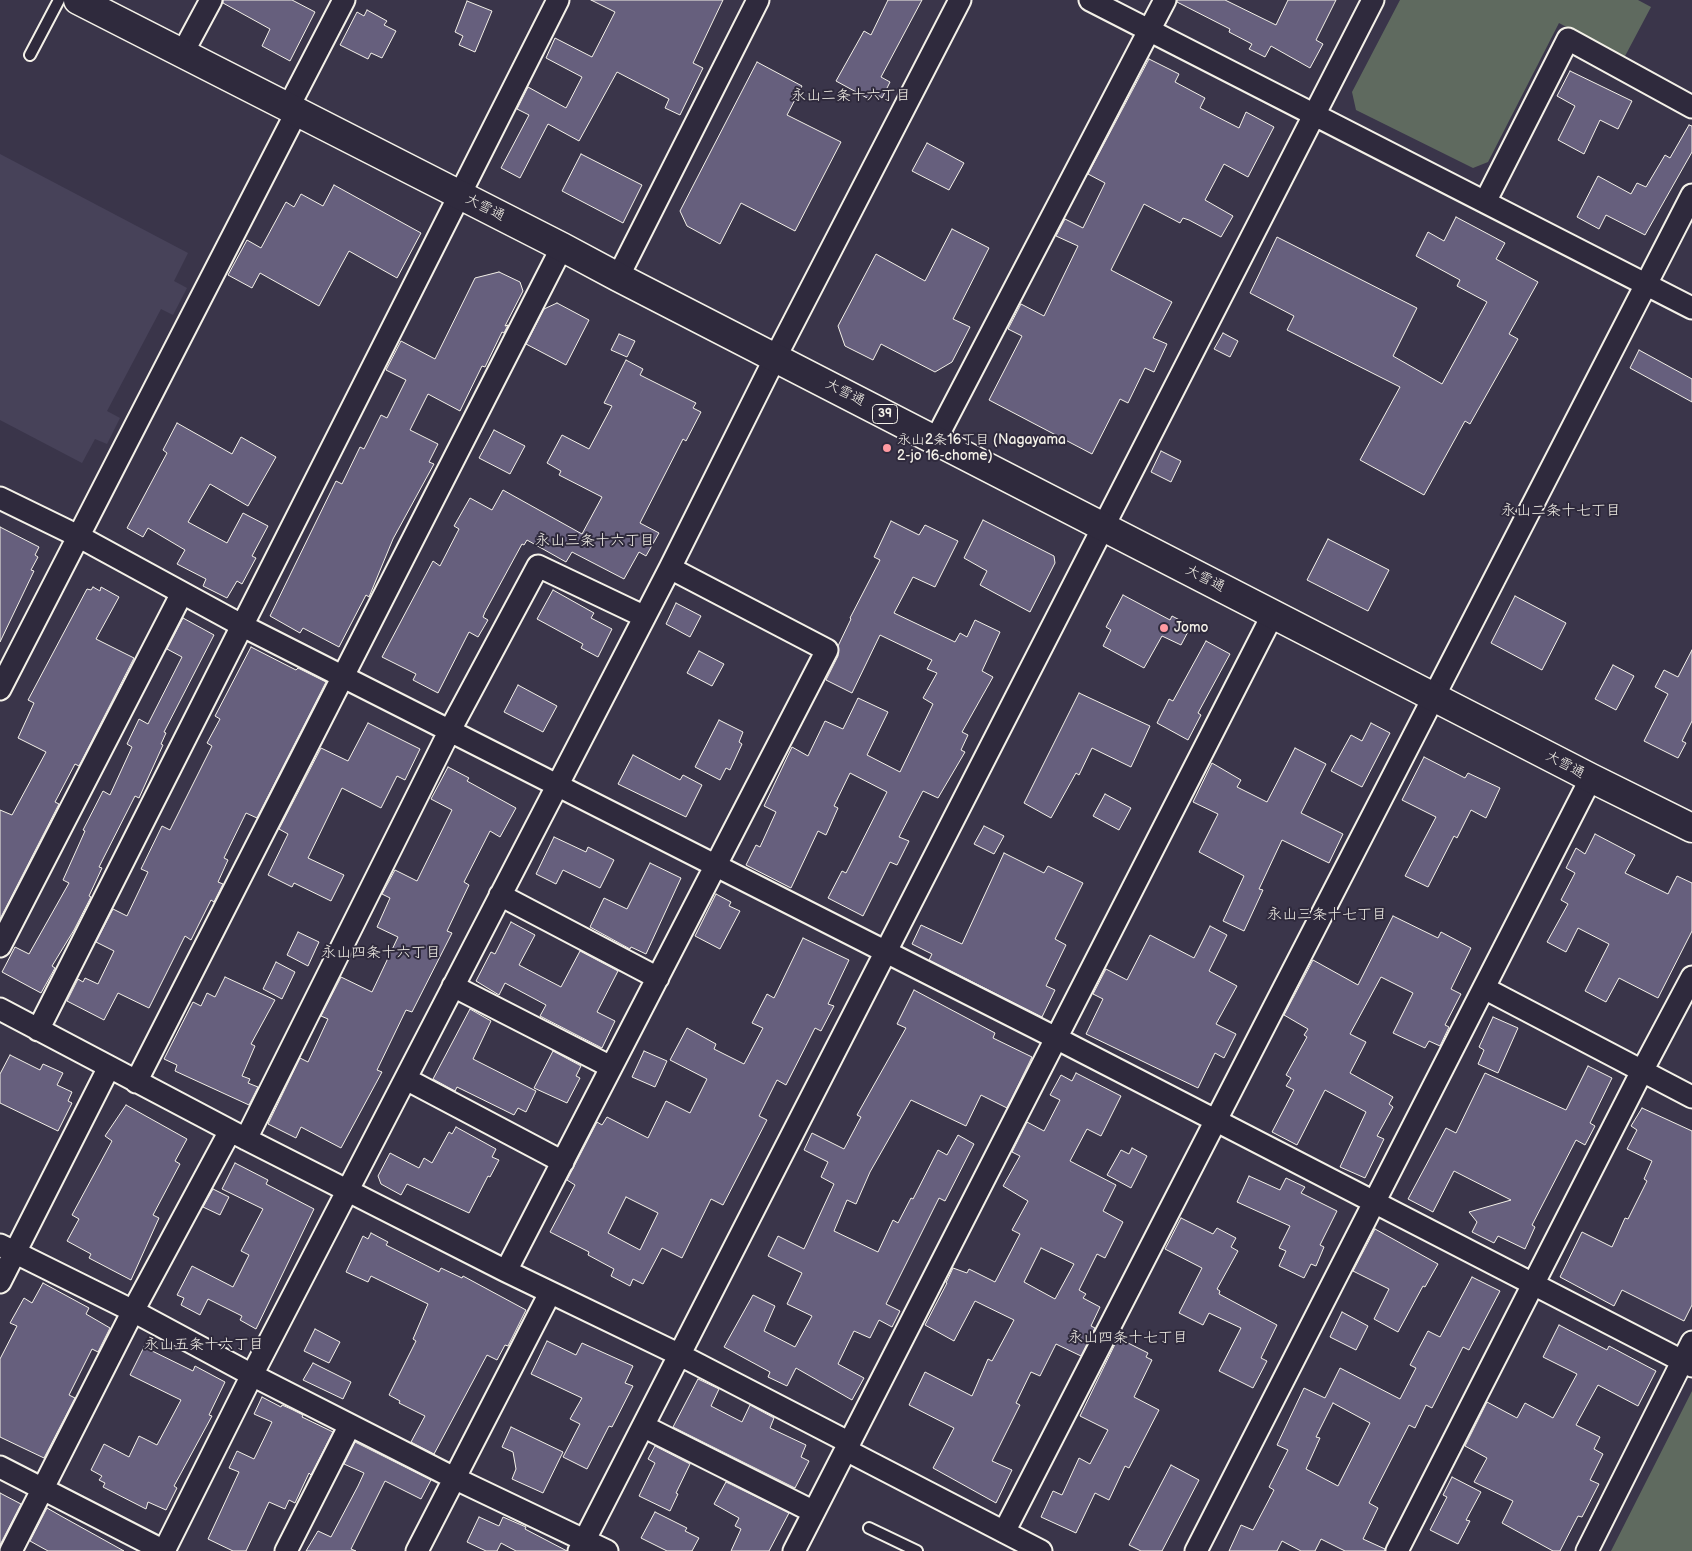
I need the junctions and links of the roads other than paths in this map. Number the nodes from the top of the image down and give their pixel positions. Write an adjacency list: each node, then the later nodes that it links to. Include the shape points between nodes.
1 (59, 0): 13 (lane)
2 (78, 0): 12 (highway, 大雪通 / 39)
3 (210, 0): 12 (street)
4 (344, 0): 15 (street)
5 (558, 0): 17 (street)
6 (758, 0): 21 (street)
7 (960, 0): 24 (street)
8 (1090, 0): 11 (street)
9 (1165, 0): 11 (street)
10 (1373, 0): 16 (street)
11 (1150, 30): 16 (street); 25 (street)
12 (182, 54): 15 (highway, 大雪通 / 39)
13 (30, 55)
14 (1692, 107): 19 (street, via 1568,39)
15 (292, 111): 17 (highway, 大雪通 / 39); 28 (street)
16 (1313, 116): 19 (street); 27 (street)
17 (459, 195): 20 (highway, 大雪通 / 39); 33 (street)
18 (1692, 195): 22 (street)
19 (1485, 202): 22 (street)
20 (562, 247): 21 (highway, 大雪通 / 39); 34 (street)
21 (618, 277): 24 (highway, 大雪通 / 39)
22 (1646, 285): 23 (street); 36 (street)
23 (1692, 308)
24 (775, 358): 25 (highway, 大雪通 / 39); 29 (street)
25 (936, 439): 27 (highway, 大雪通 / 39)
26 (0, 498): 28 (street)
27 (1103, 526): 31 (highway, 大雪通 / 39); 44 (street)
28 (78, 536): 30 (street); 35 (street)
29 (670, 568): 32 (street); 41 (street, via 828,650)
30 (182, 593): 33 (street); 43 (street)
31 (1273, 614): 36 (highway, 大雪通 / 39); 51 (street)
32 (644, 616): 37 (street, via 538,566); 39 (street)
33 (243, 626): 34 (street); 50 (street)
34 (344, 675): 37 (street); 56 (street)
35 (0, 690)
36 (1434, 696): 38 (highway, 大雪通 / 39); 58 (street)
37 (450, 730): 39 (street); 59 (street)
38 (1591, 778): 40 (highway, 大雪通 / 39); 48 (street)
39 (556, 786): 41 (street); 42 (street)
40 (1692, 828)
41 (716, 865): 44 (street); 46 (street)
42 (500, 895): 46 (street); 47 (street)
43 (0, 946)
44 (884, 953): 51 (street); 70 (street)
45 (1692, 977): 54 (street)
46 (658, 978): 52 (street)
47 (454, 986): 52 (street); 55 (street)
48 (1484, 988): 54 (street); 62 (street)
49 (0, 1009): 50 (street)
50 (38, 1030): 53 (street)
51 (1056, 1038): 58 (street); 75 (street)
52 (611, 1068): 60 (street)
53 (108, 1069): 56 (street); 63 (street)
54 (1642, 1071): 57 (street); 66 (street)
55 (406, 1079): 60 (street); 61 (street)
56 (136, 1082): 59 (street)
57 (1692, 1097)
58 (1215, 1120): 62 (street); 81 (street)
59 (238, 1135): 61 (street); 68 (street)
60 (563, 1162): 64 (street)
61 (349, 1191): 64 (street); 72 (street)
62 (1374, 1204): 66 (street); 91 (street)
63 (7, 1249): 65 (street); 68 (street)
64 (506, 1271): 67 (street)
65 (0, 1282)
66 (1533, 1284): 71 (street); 92 (street)
67 (550, 1292): 70 (street); 77 (street)
68 (133, 1311): 72 (street); 78 (street)
69 (1692, 1342): 71 (street)
70 (680, 1355): 74 (street); 75 (street)
71 (1687, 1363): 93 (street)
72 (252, 1375): 73 (street); 84 (street)
73 (350, 1425): 77 (street); 85 (street)
74 (644, 1426): 79 (street); 82 (street)
75 (848, 1446): 79 (street); 81 (street)
76 (0, 1467): 78 (street)
77 (454, 1478): 82 (street); 86 (street)
78 (43, 1490): 83 (street); 84 (street)
79 (814, 1512): 88 (street)
80 (870, 1528): 89 (lane)
81 (1015, 1541): 90 (street)
82 (582, 1546): 87 (street)
83 (11, 1551)
84 (164, 1551)
85 (286, 1551)
86 (417, 1551)
87 (606, 1551)
88 (794, 1551)
89 (917, 1551)
90 (1042, 1551)
91 (1196, 1551)
92 (1397, 1551)
93 (1587, 1551)

